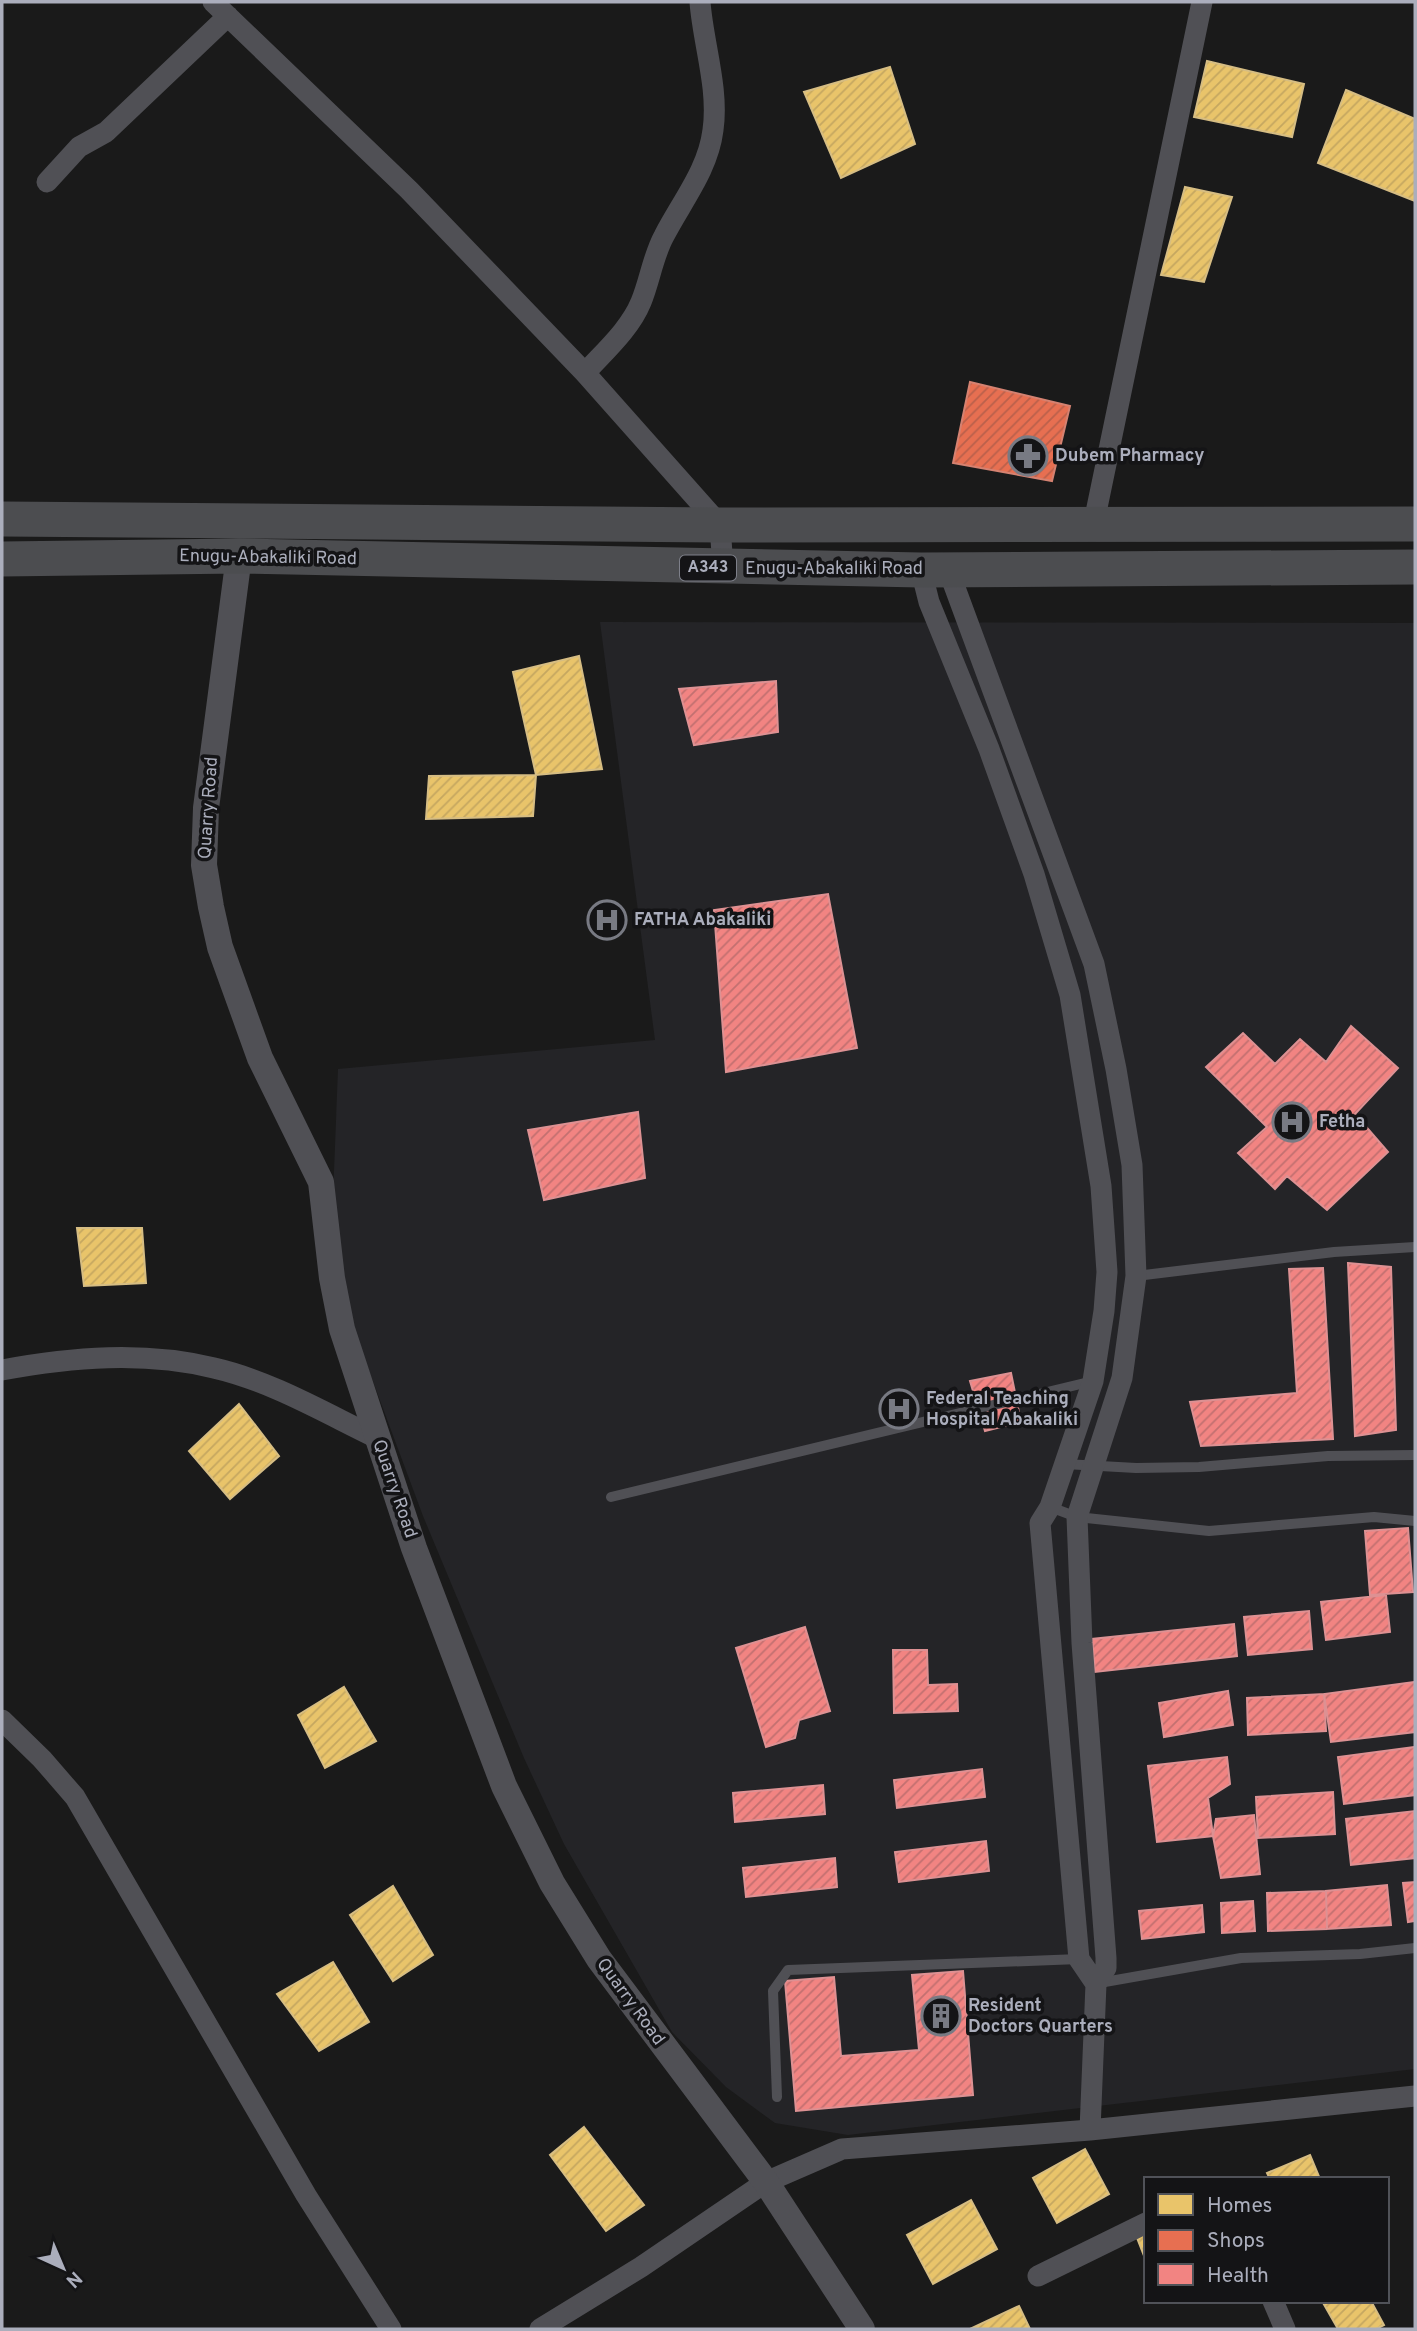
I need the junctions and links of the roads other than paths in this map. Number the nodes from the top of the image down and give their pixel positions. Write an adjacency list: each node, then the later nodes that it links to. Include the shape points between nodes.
1 (700, 2): 5 (street, via 713,88 714,129 705,162 657,248 629,324)
2 (1202, 2): 7 (street)
3 (221, 9): 4 (street, via 106,132 79,147); 5 (street, via 409,190)
4 (47, 182)
5 (585, 373): 9 (street)
6 (2, 519): 9 (highway)
7 (1094, 522): 8 (highway); 9 (highway)
8 (1415, 524)
9 (720, 525): 12 (street)
10 (239, 556): 11 (highway, Enugu-Abakaliki Road / A343); 12 (highway, Enugu-Abakaliki Road / A343); 19 (street, Quarry Road, via 206,808 204,864 220,947 260,1058 321,1182 342,1329)
11 (2, 559)
12 (723, 568): 14 (highway, Enugu-Abakaliki Road / A343)
13 (1415, 568): 14 (highway, Enugu-Abakaliki Road / A343)
14 (934, 570): 16 (street, via 1094,964 1132,1165); 18 (street, via 929,602 1034,874 1070,995 1101,1186 1107,1272)
15 (1415, 1247): 16 (lane)
16 (1136, 1276): 22 (street, via 1122,1378)
17 (2, 1370): 19 (street, via 101,1357 160,1358 217,1368 283,1393)
18 (1093, 1381): 21 (street); 23 (lane)
19 (377, 1438): 38 (street, Quarry Road, via 467,1692 504,1786 552,1883 598,1959)
20 (1415, 1455): 22 (lane, via 1199,1467)
21 (1065, 1464): 22 (lane); 24 (street)
22 (1091, 1466): 25 (street)
23 (611, 1497)
24 (1050, 1507): 25 (lane); 29 (street, via 1040,1523)
25 (1077, 1517): 26 (lane, via 1209,1531 1374,1517); 27 (street)
26 (1415, 1521)
27 (1089, 1718): 29 (street); 30 (street)
28 (2, 1720): 42 (street, via 75,1797 306,2195)
29 (1058, 1721): 31 (street)
30 (1100, 1865): 31 (street); 34 (street, via 1106,1968)
31 (1070, 1867): 33 (street)
32 (1415, 1948): 34 (lane, via 1241,1958)
33 (1079, 1959): 34 (street); 36 (lane, via 788,1970 773,1991)
34 (1096, 1983): 37 (street)
35 (1415, 2096): 37 (street)
36 (777, 2097)
37 (1090, 2130): 38 (street, via 842,2150)
38 (766, 2182): 43 (street); 44 (street, Quarry Road)
39 (1144, 2224): 40 (street)
40 (1038, 2276)
41 (1274, 2303): 45 (street)
42 (391, 2329)
43 (540, 2329)
44 (862, 2329)
45 (1285, 2329)

